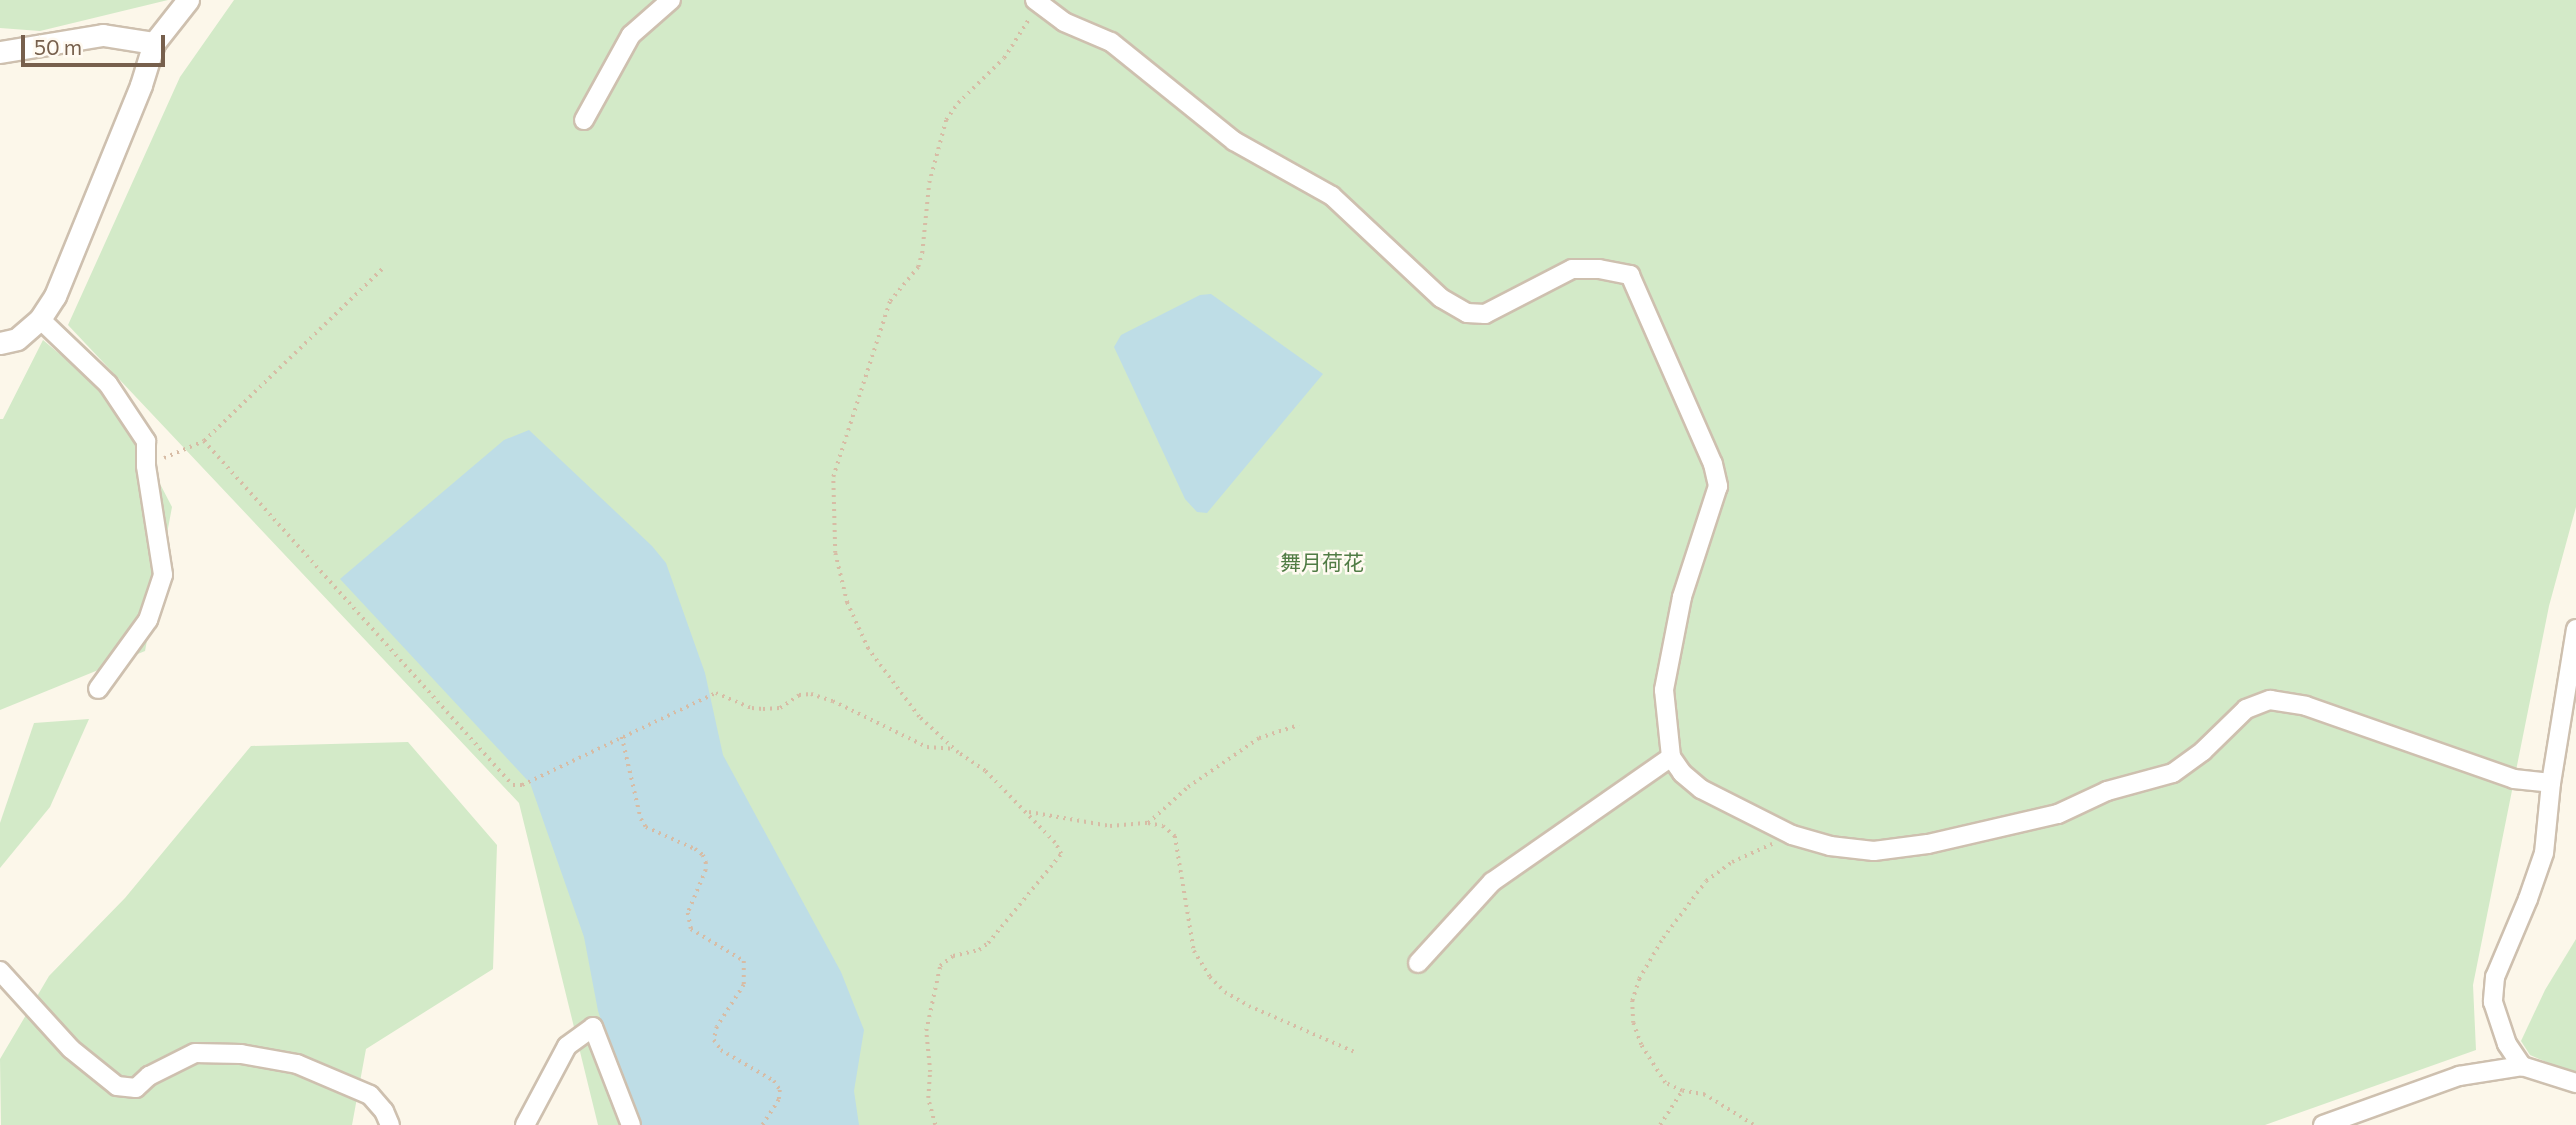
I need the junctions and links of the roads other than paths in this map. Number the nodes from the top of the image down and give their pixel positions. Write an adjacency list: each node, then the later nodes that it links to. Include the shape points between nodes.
1 (188, 0): 4 (street)
2 (671, 0): 6 (street, via 631,35)
3 (1036, 1): 11 (street, via 1064,22 1111,42 1234,141 1332,197 1441,298 1467,313 1485,314 1572,269 1630,275 1713,464 1718,486 1682,597 1664,690)
4 (154, 43): 5 (street, via 103,34); 7 (street, via 55,296)
5 (0, 52)
6 (584, 120)
7 (40, 319): 8 (street, via 17,339); 10 (street, via 108,384 146,441 163,575 148,620)
8 (0, 343)
9 (2576, 629): 12 (street)
10 (99, 689)
11 (1671, 757): 12 (street, via 1701,789 1792,835 1830,846 1874,851 1928,844 2058,814 2107,791 2173,773 2246,709 2270,700 2306,706 2514,779); 13 (street, via 1492,882)
12 (2551, 783): 15 (street, via 2544,853 2495,977 2493,1002 2507,1044)
13 (1418, 963)
14 (0, 971): 17 (street, via 71,1049 117,1086 136,1088 149,1076 195,1054 241,1054 297,1064 370,1094)
15 (2522, 1066): 16 (street); 20 (street, via 2459,1076)
16 (2576, 1083)
17 (390, 1125)
18 (525, 1125): 19 (street, via 567,1046 593,1027)
19 (631, 1125)
20 (2323, 1125)

